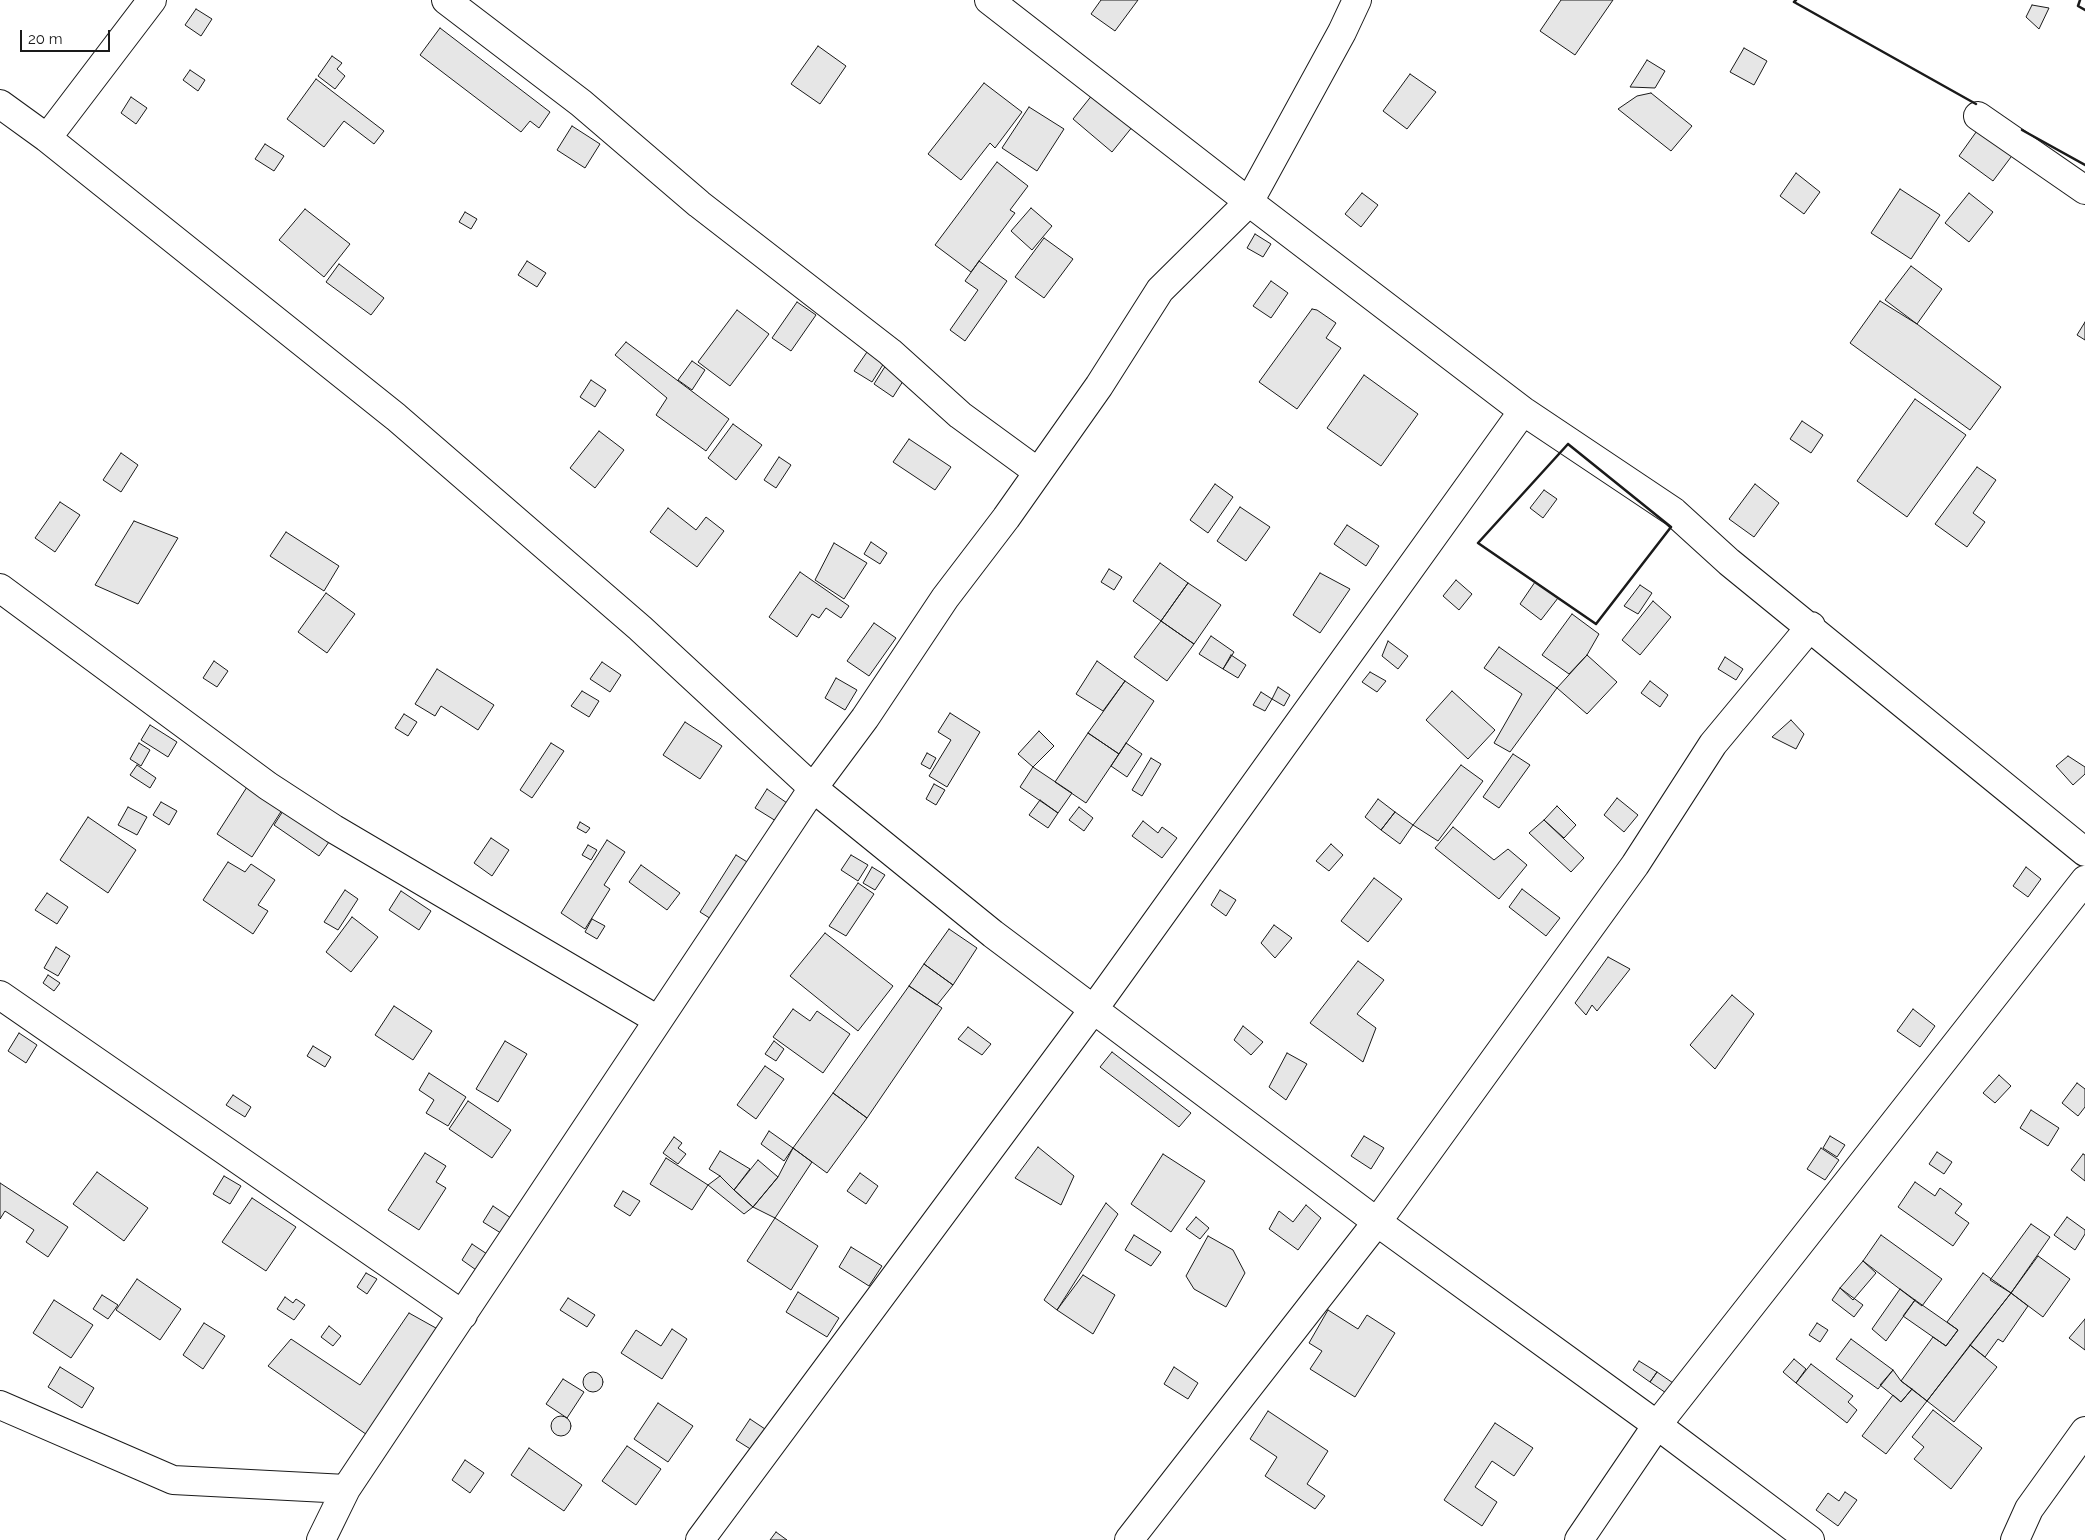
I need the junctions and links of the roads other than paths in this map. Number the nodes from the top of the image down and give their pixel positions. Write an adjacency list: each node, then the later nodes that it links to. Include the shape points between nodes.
1 (152, 0): 7 (street)
2 (446, 0): 11 (street, via 581,103 699,204 890,352 960,415)
3 (989, 0): 9 (street)
4 (1357, 0): 9 (street)
5 (0, 104): 7 (street)
6 (1978, 116): 8 (street)
7 (47, 138): 14 (street, via 403,423 640,628)
8 (2085, 190)
9 (1249, 202): 10 (street); 11 (street, via 1160,290 1099,386)
10 (1523, 411): 13 (street, via 1674,512 1729,562); 18 (street)
11 (1038, 472): 14 (street, via 945,598 865,718)
12 (0, 588): 19 (street, via 276,792)
13 (1811, 626): 15 (street); 20 (street, via 1713,744 1635,865)
14 (813, 788): 18 (street, via 993,934); 19 (street)
15 (2085, 852)
16 (2085, 880): 23 (street)
17 (0, 995): 21 (street)
18 (1093, 1010): 20 (street); 27 (street)
19 (658, 1020): 21 (street)
20 (1377, 1222): 23 (street); 28 (street)
21 (463, 1315): 25 (street)
22 (0, 1406): 25 (street, via 173,1480)
23 (1657, 1425): 29 (street); 30 (street)
24 (2085, 1431): 31 (street, via 2029,1509)
25 (346, 1489): 26 (street)
26 (321, 1540)
27 (700, 1540)
28 (1129, 1540)
29 (1579, 1540)
30 (1810, 1540)
31 (2015, 1540)

